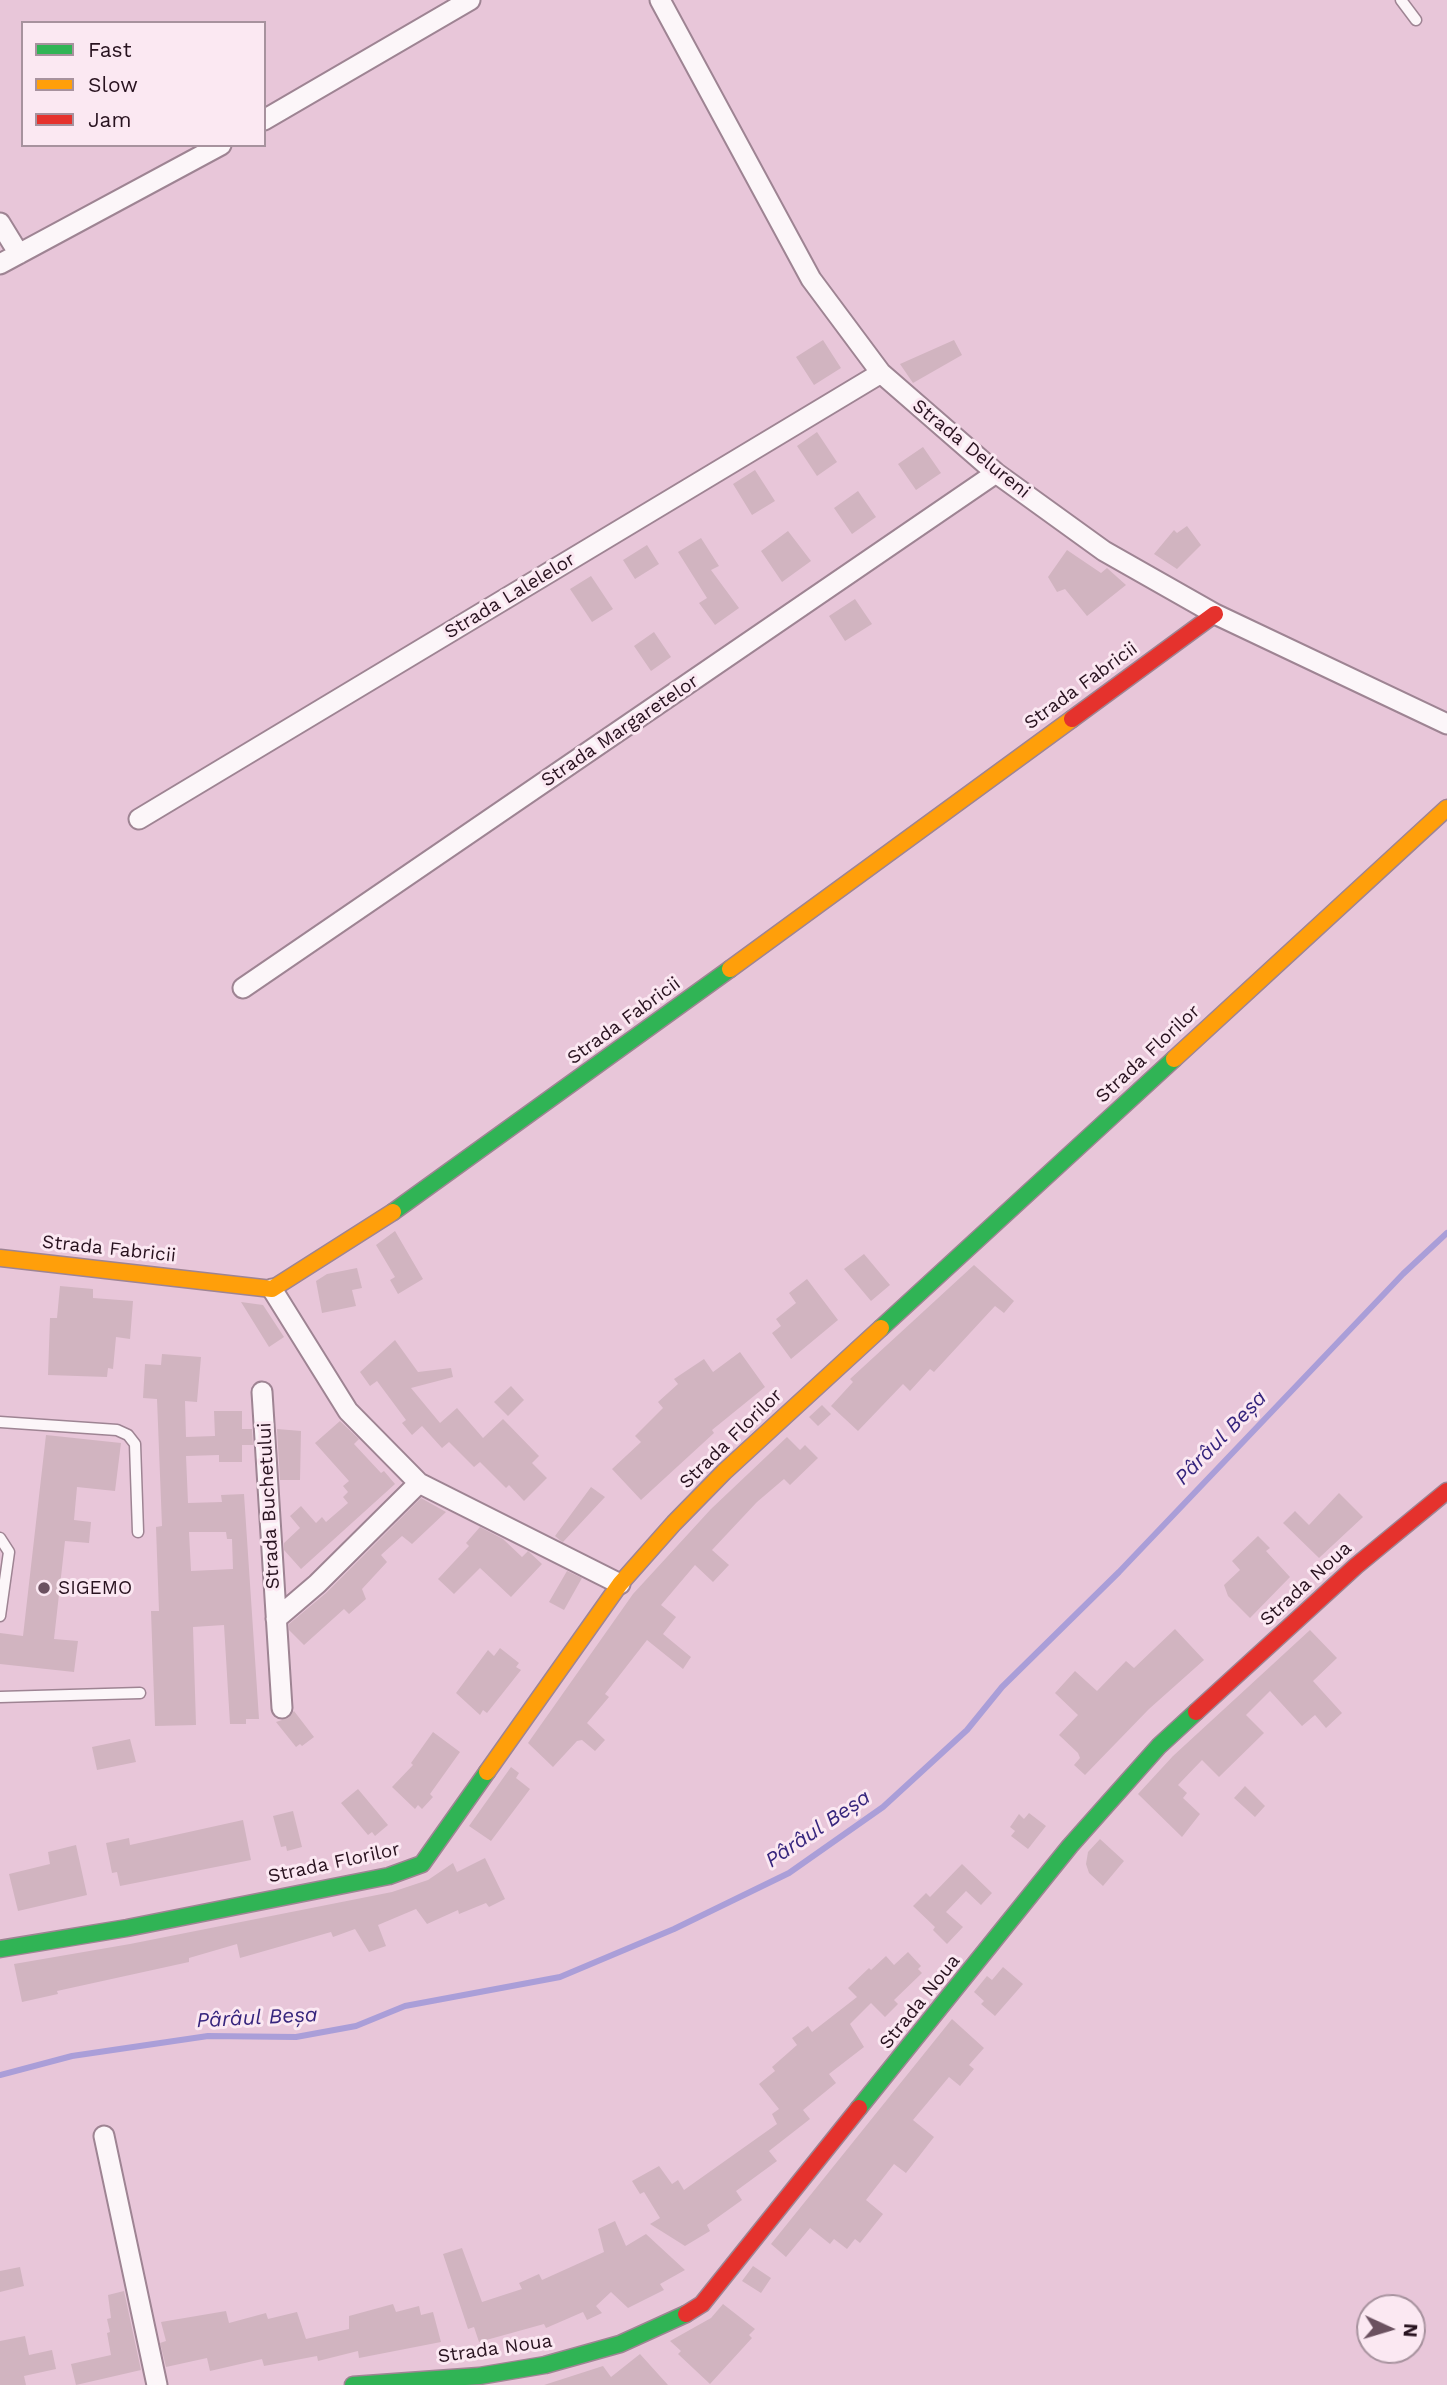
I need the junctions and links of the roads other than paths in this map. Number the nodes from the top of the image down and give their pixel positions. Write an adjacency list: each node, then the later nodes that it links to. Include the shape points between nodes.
1 (470, 0): 5 (street)
2 (660, 0): 10 (street, Strada Delureni, via 811,279)
3 (1401, 0): 4 (lane)
4 (1416, 20)
5 (266, 119)
6 (217, 147): 8 (street)
7 (0, 223): 8 (street)
8 (19, 254): 9 (street)
9 (0, 264)
10 (881, 373): 11 (street, Strada Delureni); 15 (street, Strada Lalelelor)
11 (996, 473): 12 (street, Strada Delureni, via 1104,551); 16 (street, Strada Margaretelor)
12 (1214, 614): 13 (street, Strada Delureni); 18 (street, Strada Fabricii, via 418,1197)
13 (1447, 724)
14 (1447, 808): 25 (street, Strada Florilor, via 724,1472)
15 (139, 819)
16 (243, 988)
17 (0, 1258): 18 (street, Strada Fabricii)
18 (272, 1289): 21 (street, via 348,1411)
19 (262, 1392): 27 (street, Strada Buchetului)
20 (0, 1422): 23 (lane, via 117,1430 128,1435 135,1444)
21 (419, 1483): 25 (street); 27 (street, Strada Buchetului)
22 (1447, 1491): 34 (street, Strada Noua, via 1356,1566 1159,1746 1070,1846 702,2304 674,2322 620,2344 545,2365 479,2376)
23 (138, 1532)
24 (0, 1538): 26 (lane, via 9,1552)
25 (620, 1584): 31 (street, Strada Florilor, via 422,1864 389,1876)
26 (0, 1616)
27 (276, 1619): 30 (street, Strada Buchetului)
28 (140, 1693): 29 (lane)
29 (0, 1697)
30 (282, 1708)
31 (0, 1948)
32 (104, 2136): 33 (street)
33 (157, 2385)
34 (353, 2385)

